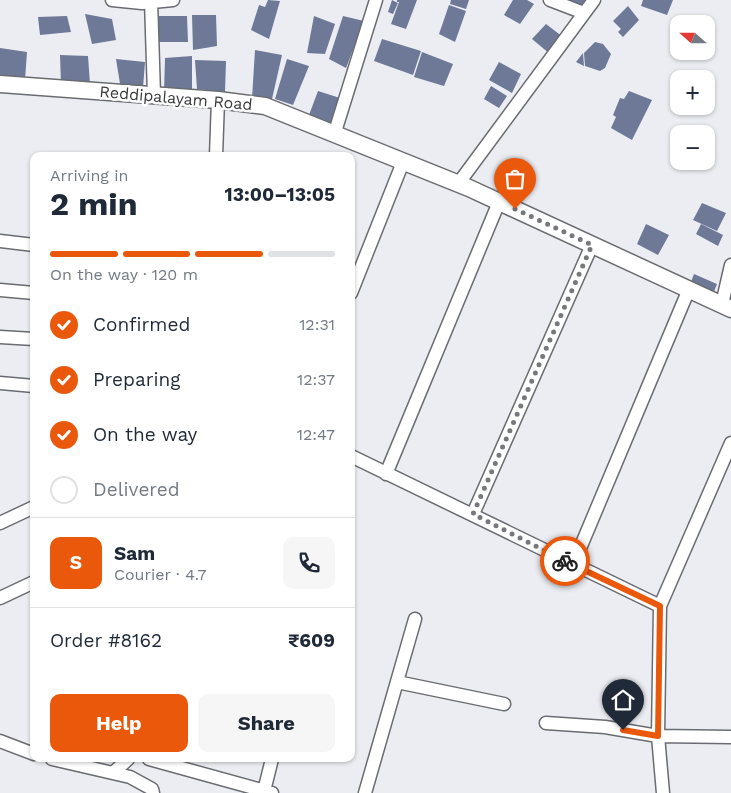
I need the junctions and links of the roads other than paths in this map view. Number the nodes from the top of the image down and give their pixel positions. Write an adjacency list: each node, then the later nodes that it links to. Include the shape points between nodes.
1 (112, 0): 5 (street, via 142,4)
2 (173, 0): 5 (street)
3 (550, 0): 7 (street)
4 (594, 0): 7 (street)
5 (151, 1): 9 (street)
6 (373, 1): 11 (street)
7 (584, 14): 14 (street)
8 (0, 84): 9 (street, Reddipalayam Road)
9 (154, 95): 10 (street, Reddipalayam Road)
10 (218, 100): 11 (street, Reddipalayam Road, via 264,106); 12 (street)
11 (334, 134): 13 (street, Reddipalayam Road)
12 (216, 152)
13 (403, 162): 14 (street, Reddipalayam Road); 20 (street)
14 (458, 184): 15 (street, Reddipalayam Road)
15 (499, 202): 18 (street, Reddipalayam Road); 31 (street)
16 (0, 241): 17 (street)
17 (30, 245)
18 (592, 245): 21 (street, Reddipalayam Road); 33 (street)
19 (731, 265): 24 (street)
20 (355, 282)
21 (688, 289): 24 (street, Reddipalayam Road); 35 (street)
22 (0, 290): 23 (street)
23 (30, 293)
24 (726, 306)
25 (0, 337): 26 (street)
26 (30, 339)
27 (0, 383): 28 (street)
28 (30, 386)
29 (731, 443): 38 (street)
30 (355, 458): 31 (street)
31 (386, 474): 33 (street)
32 (30, 509): 34 (street)
33 (473, 514): 35 (street)
34 (0, 522)
35 (573, 565): 38 (street)
36 (30, 584): 37 (street)
37 (0, 598)
38 (660, 606): 43 (street)
39 (415, 619): 40 (street)
40 (397, 682): 41 (street); 54 (street)
41 (504, 704)
42 (546, 722): 43 (street)
43 (658, 736): 44 (street); 55 (street)
44 (731, 737)
45 (0, 741): 46 (street)
46 (30, 752)
47 (65, 762): 51 (street)
48 (125, 762): 51 (street)
49 (173, 762): 52 (street)
50 (272, 762): 52 (street)
51 (113, 773): 53 (street, via 130,777 152,789)
52 (268, 792)
53 (153, 793)
54 (365, 793)
55 (662, 793)

